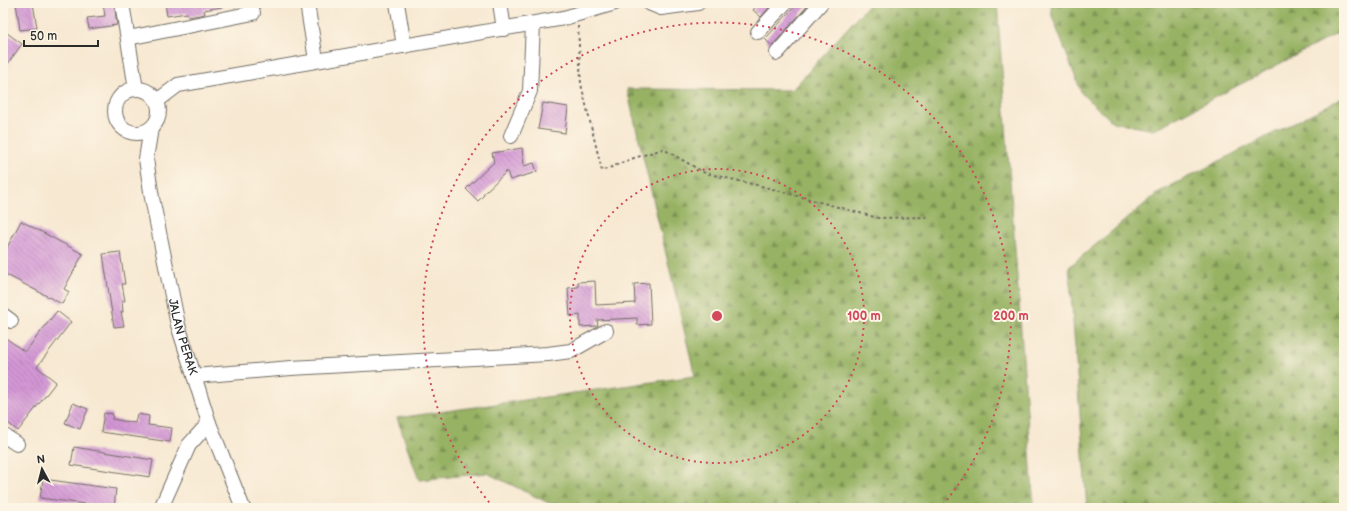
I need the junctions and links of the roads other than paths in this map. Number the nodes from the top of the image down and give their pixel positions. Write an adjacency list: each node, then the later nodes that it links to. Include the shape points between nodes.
1 (122, 3): 14 (street)
2 (250, 3): 14 (street, via 252,13)
3 (307, 3): 17 (street)
4 (500, 3): 12 (street)
5 (615, 3): 11 (street)
6 (649, 3): 7 (street, via 660,8)
7 (698, 3)
8 (785, 3): 13 (street)
9 (821, 3): 16 (street)
10 (400, 5): 15 (street)
11 (533, 24): 12 (street); 22 (street, via 530,91)
12 (504, 29): 15 (street)
13 (758, 32)
14 (128, 38): 18 (street)
15 (404, 46): 17 (street)
16 (777, 53)
17 (316, 60): 19 (street, via 178,85)
18 (136, 89): 19 (street, via 148,92); 21 (street, via 122,95 115,108 118,122)
19 (157, 100): 20 (street, via 159,116)
20 (151, 128): 21 (street, via 144,132); 23 (street, JALAN PERAK)
21 (129, 132): 23 (street, JALAN PERAK)
22 (511, 136)
23 (146, 159): 25 (street, JALAN PERAK, via 178,325)
24 (606, 331): 25 (street, via 571,351 548,354)
25 (194, 376): 26 (street, JALAN PERAK)
26 (209, 424): 29 (street, via 189,444); 30 (street, JALAN PERAK)
27 (3, 435): 28 (street)
28 (17, 444)
29 (160, 508)
30 (243, 508)

